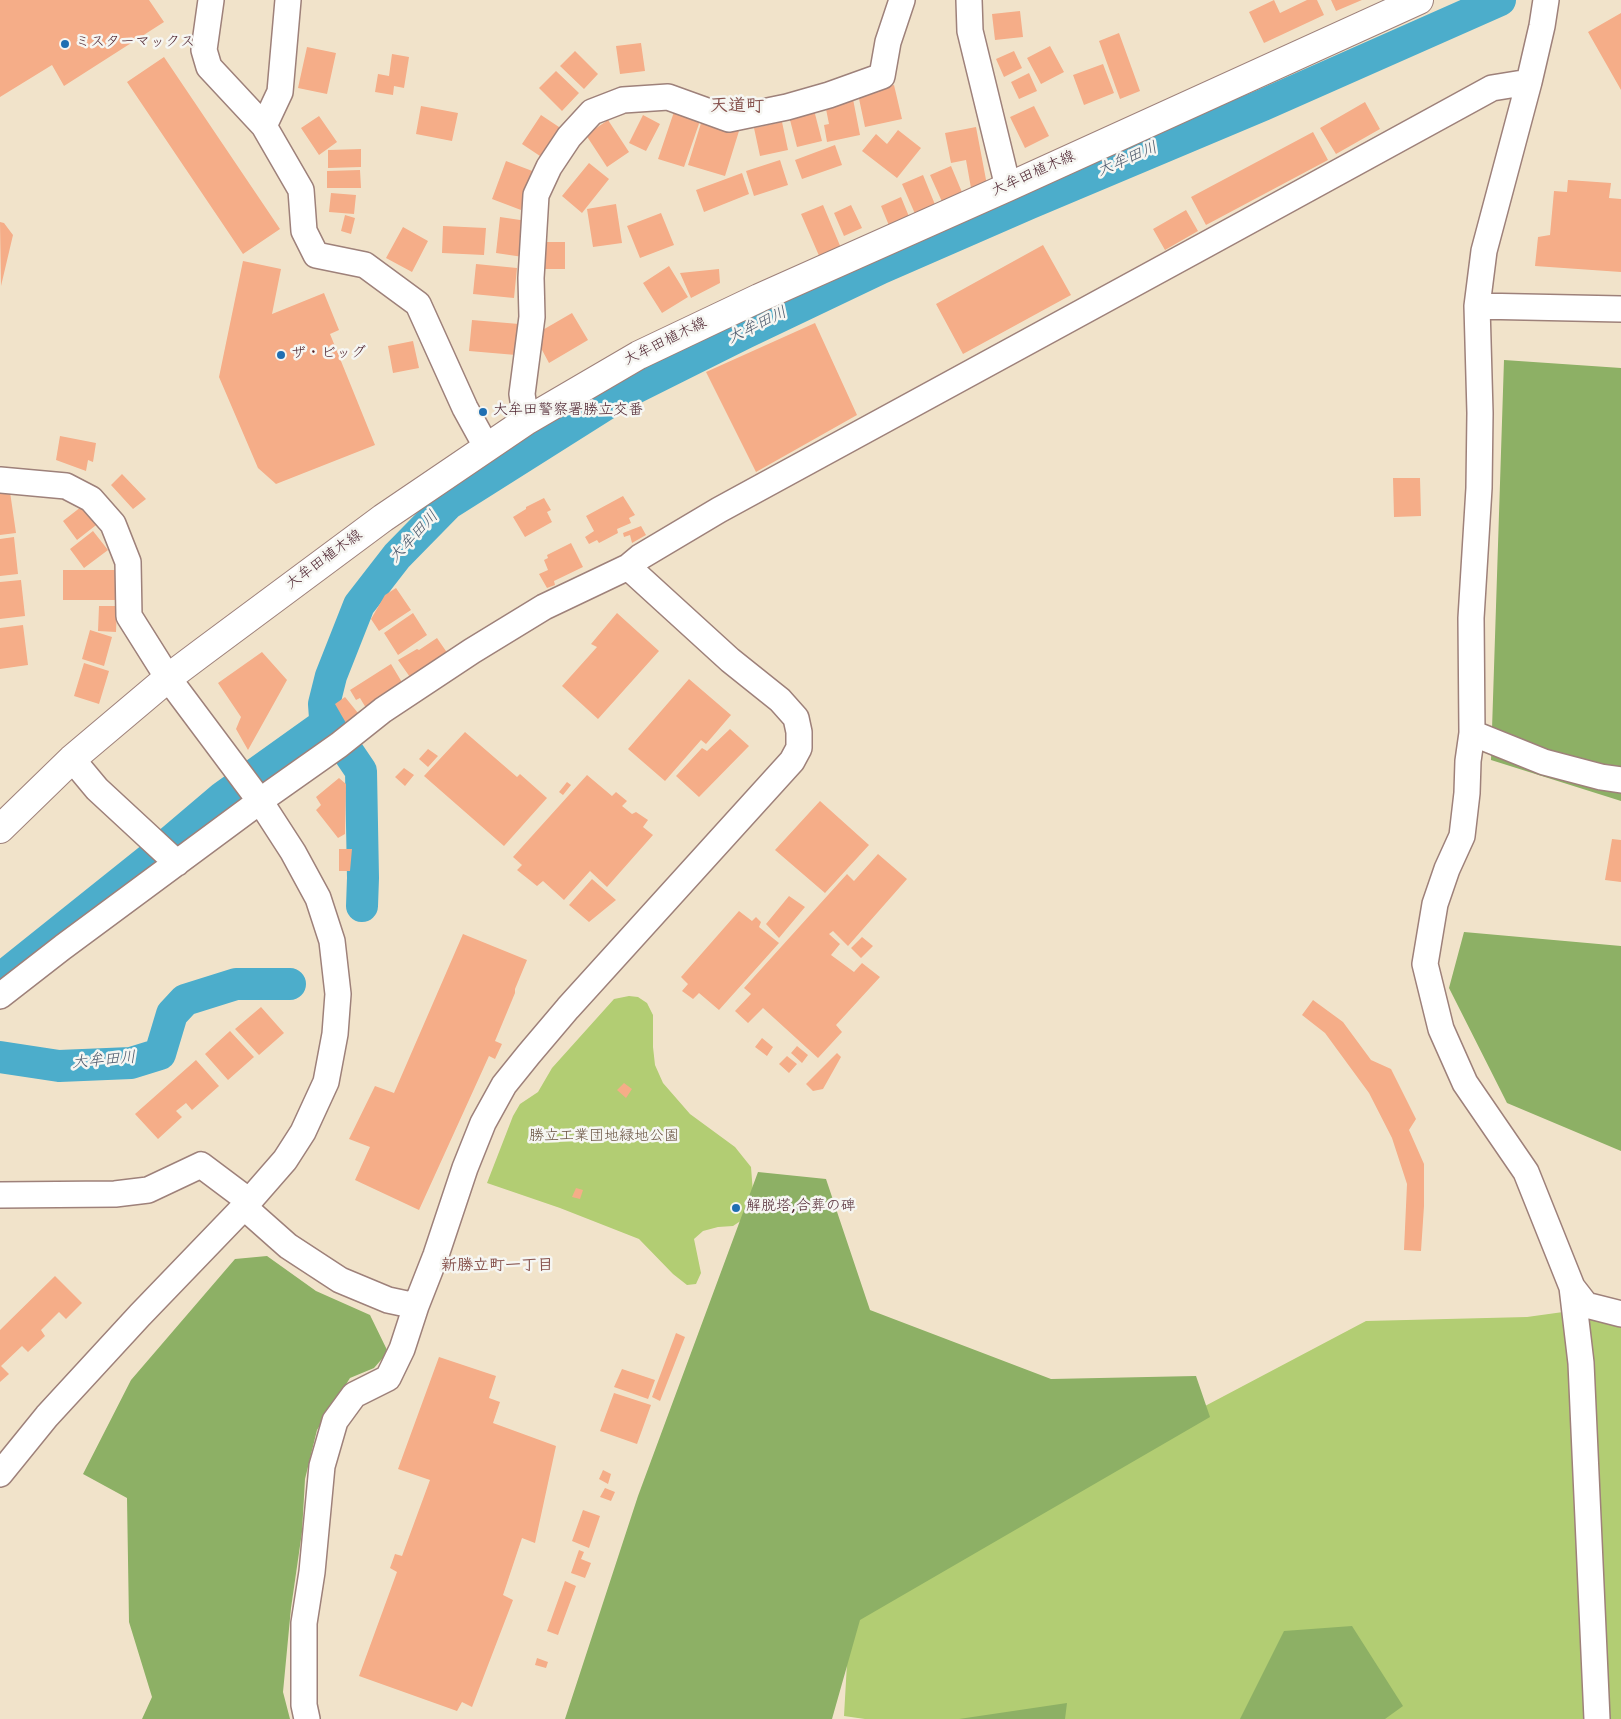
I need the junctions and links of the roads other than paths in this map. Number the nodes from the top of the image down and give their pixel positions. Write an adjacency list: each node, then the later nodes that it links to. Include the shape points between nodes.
1 (211, 0): 8 (street, via 204,50 209,67)
2 (288, 0): 8 (street, via 280,92)
3 (902, 0): 12 (street, via 888,42 882,76 804,102 729,119 668,97 623,100 592,112 569,137 536,195 532,317 522,394)
4 (969, 0): 9 (street, via 970,31)
5 (1419, 0): 9 (main road, 大牟田植木線)
6 (1546, 0): 7 (street)
7 (1529, 82): 10 (street, via 1484,251); 15 (street, via 1492,88 718,510)
8 (264, 126): 13 (street, via 301,190 304,230 316,255 365,265 418,304 465,408)
9 (1008, 187): 12 (main road, 大牟田植木線, via 638,355)
10 (1478, 306): 11 (street); 17 (street, via 1479,488 1472,618)
11 (1621, 309)
12 (526, 421): 13 (main road, 大牟田植木線)
13 (487, 448): 16 (main road, 大牟田植木線, via 383,518)
14 (0, 480): 16 (street, via 66,486 91,499 113,524 128,562 129,616)
15 (628, 567): 20 (street, via 536,612 472,651); 27 (street, via 730,660 780,700 796,718 800,732 799,748 792,762 568,1008 504,1085 482,1123)
16 (168, 678): 18 (main road, 大牟田植木線); 20 (street)
17 (1472, 733): 19 (street, via 1544,762); 26 (street, via 1462,836 1435,904 1425,964 1441,1029 1465,1083 1526,1172)
18 (72, 758): 21 (main road, 大牟田植木線); 22 (street, via 97,788)
19 (1621, 780)
20 (257, 797): 22 (street); 25 (street, via 318,898 332,941 338,994 326,1082 303,1132 285,1160)
21 (0, 829)
22 (166, 853): 23 (street)
23 (0, 996)
24 (0, 1195): 25 (street, via 115,1194 148,1190 201,1165)
25 (246, 1204): 27 (street, via 288,1246 340,1280 388,1300); 29 (street, via 54,1409)
26 (1572, 1287): 28 (street, via 1586,1305); 31 (street, via 1581,1363)
27 (416, 1306): 30 (street, via 402,1349 388,1378 354,1395 334,1422 322,1466 304,1623 304,1705)
28 (1621, 1314)
29 (0, 1474)
30 (307, 1719)
31 (1596, 1719)

